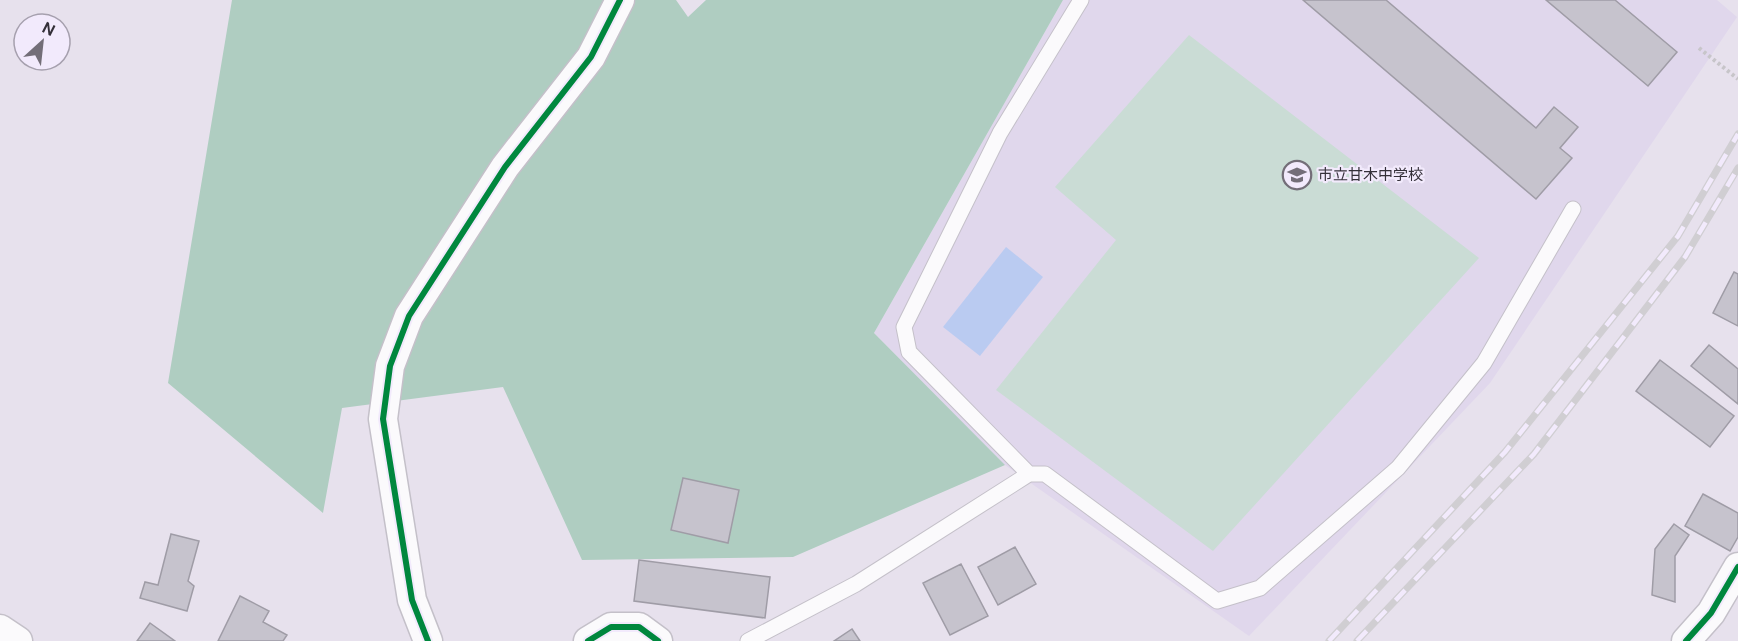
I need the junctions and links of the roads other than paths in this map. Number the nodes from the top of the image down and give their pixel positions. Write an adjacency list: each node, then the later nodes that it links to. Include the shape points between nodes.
1 (620, 0): 8 (street, via 591,57 506,167 409,316 390,366 383,419 412,600)
2 (1081, 0): 4 (lane, via 1000,133 904,327 909,351)
3 (1573, 210): 4 (lane, via 1484,363 1398,468 1260,588 1217,601 1045,474)
4 (1029, 474): 11 (lane, via 856,584)
5 (1738, 567): 12 (street, via 1711,613)
6 (0, 629): 7 (street)
7 (18, 641)
8 (428, 641)
9 (588, 641): 10 (street, via 610,627 639,627)
10 (658, 641)
11 (748, 641)
12 (1686, 641)

